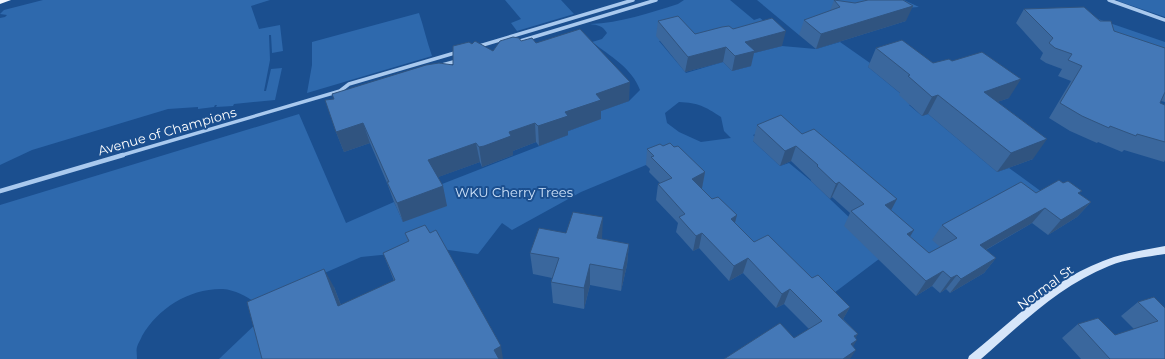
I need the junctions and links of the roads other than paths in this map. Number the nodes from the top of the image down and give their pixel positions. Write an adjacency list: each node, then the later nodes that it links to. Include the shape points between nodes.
1 (7, 0): 5 (main road)
2 (633, 0): 8 (street)
3 (656, 0): 7 (street)
4 (1109, 0): 6 (street)
5 (0, 2)
6 (1165, 20)
7 (512, 44)
8 (468, 49)
9 (461, 51): 12 (street, Avenue of Champions, via 349,84)
10 (461, 59): 11 (street)
11 (438, 66)
12 (340, 91): 13 (street, Avenue of Champions); 14 (street, Avenue of Champions)
13 (346, 91)
14 (0, 191)
15 (1165, 250): 16 (street, Normal St, via 1110,263 1080,277 1053,293)
16 (974, 359)

